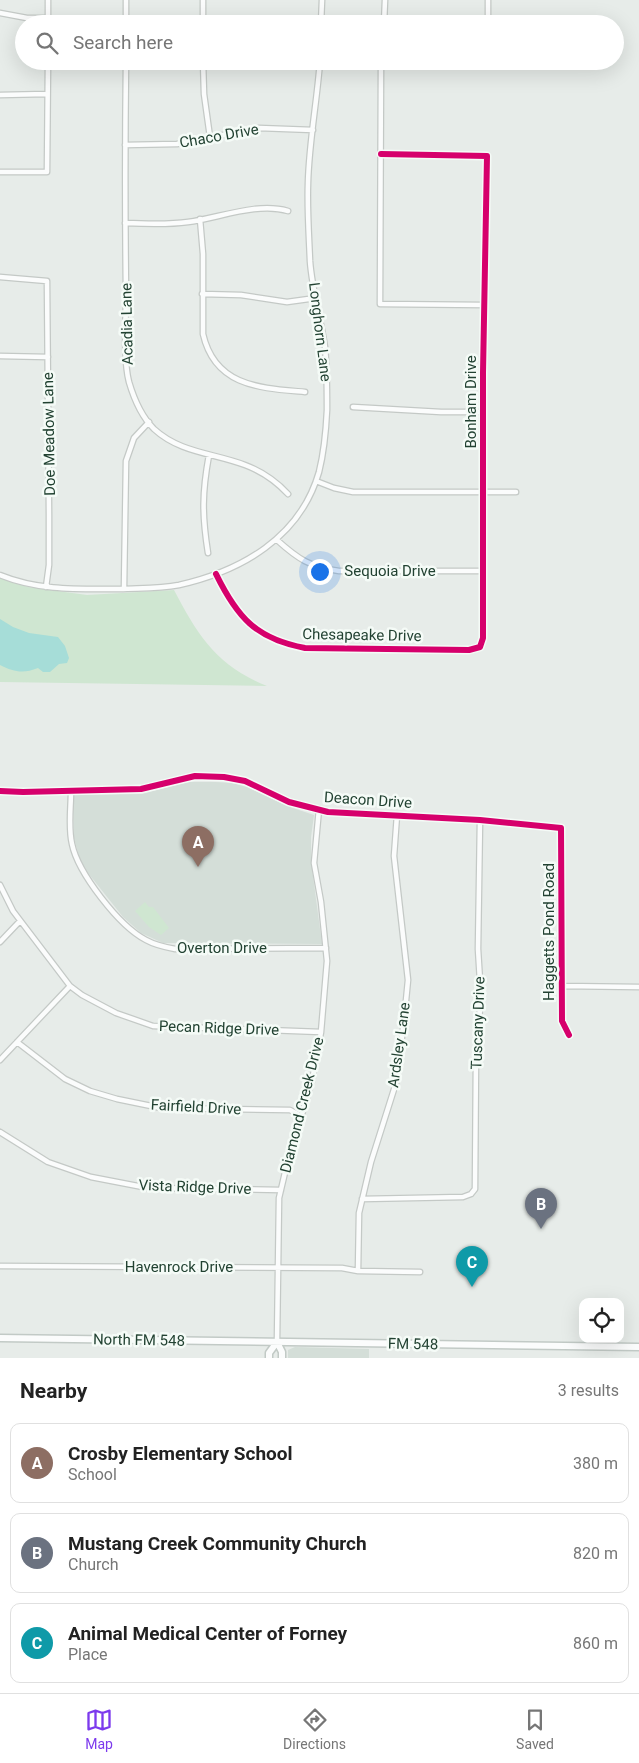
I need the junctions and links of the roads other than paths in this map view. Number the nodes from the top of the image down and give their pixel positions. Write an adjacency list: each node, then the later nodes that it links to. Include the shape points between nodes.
1 (48, 0): 8 (street)
2 (126, 0): 9 (street)
3 (203, 0): 10 (street)
4 (322, 0): 11 (street)
5 (385, 0): 12 (street)
6 (488, 0): 13 (street)
7 (0, 13): 14 (street)
8 (48, 15)
9 (126, 15)
10 (203, 15)
11 (321, 15)
12 (384, 15)
13 (488, 15)
14 (15, 16)
15 (48, 70): 20 (street)
16 (126, 70): 24 (street, Acadia Lane)
17 (203, 70): 23 (street)
18 (319, 70): 22 (street, Longhorn Lane)
19 (381, 70): 25 (street)
20 (47, 94): 21 (street); 26 (street, via 46,172)
21 (0, 95)
22 (313, 130): 23 (street, Chaco Drive, via 259,128); 32 (street, Longhorn Lane, via 308,183 310,264)
23 (210, 137): 24 (street, Chaco Drive, via 177,144)
24 (125, 145): 29 (street, Acadia Lane)
25 (381, 154): 33 (street, via 380,304); 33 (street, Bonham Drive, via 487,156)
26 (0, 172)
27 (288, 211): 28 (street, via 261,208)
28 (200, 219): 29 (street, via 166,224); 31 (street)
29 (125, 223): 39 (street, Acadia Lane, via 127,370 133,394)
30 (0, 276): 35 (street, Doe Meadow Lane, via 47,281)
31 (202, 294): 32 (street, via 241,295 287,302); 36 (street, via 206,346 222,370 236,380 261,388)
32 (316, 298): 41 (street, Longhorn Lane, via 325,348 327,396 324,448)
33 (484, 305): 38 (street, Bonham Drive)
34 (0, 356): 35 (street)
35 (48, 357): 50 (street, Doe Meadow Lane, via 49,566)
36 (305, 392)
37 (353, 407): 38 (street)
38 (483, 412): 43 (street, Bonham Drive)
39 (149, 422): 40 (street, Acadia Lane, via 173,442); 51 (street, via 134,438 126,461)
40 (209, 455): 44 (street, Acadia Lane, via 259,471); 46 (street, via 203,511)
41 (316, 481): 43 (street, via 353,492); 45 (street, Longhorn Lane, via 300,512)
42 (516, 492): 43 (street)
43 (484, 493): 47 (street, Bonham Drive)
44 (288, 494)
45 (277, 540): 47 (street, Sequoia Drive, via 302,561 339,571); 48 (street, Longhorn Lane, via 254,556)
46 (208, 553)
47 (482, 571): 52 (street, Bonham Drive, via 483,638)
48 (216, 574): 51 (street, Longhorn Lane, via 161,588); 52 (street, Chesapeake Drive, via 234,607 246,620 288,645 305,648 470,650)
49 (0, 575): 50 (street, Longhorn Lane)
50 (46, 587): 51 (street, Longhorn Lane)
51 (124, 589)
52 (480, 647)
53 (0, 791): 54 (street, Deacon Drive)
54 (71, 791): 55 (street, Deacon Drive, via 141,789 195,776 224,777 245,781 289,802); 62 (street, Overton Drive, via 72,843 82,869 110,908 144,939 175,949)
55 (319, 809): 56 (street, Deacon Drive); 62 (street, Diamond Creek Drive, via 314,863)
56 (397, 815): 57 (street, Deacon Drive); 73 (street, Ardsley Lane, via 394,856 408,980 396,1083)
57 (480, 820): 58 (street, Deacon Drive); 73 (street, Tuscany Drive, via 478,949 481,997 476,1055 475,1189 463,1197)
58 (561, 828): 64 (street, Haggetts Pond Road)
59 (0, 885): 60 (street, Pecan Ridge Drive)
60 (20, 921): 61 (street); 63 (street, Pecan Ridge Drive)
61 (0, 942)
62 (326, 948): 66 (street, Diamond Creek Drive)
63 (70, 986): 66 (street, Pecan Ridge Drive, via 116,1013 153,1026); 68 (street)
64 (562, 986): 65 (street); 67 (street, Haggetts Pond Road, via 562,1021)
65 (639, 987)
66 (321, 1032): 70 (street, Diamond Creek Drive, via 312,1081)
67 (569, 1035)
68 (17, 1042): 69 (street); 70 (street, Fairfield Drive, via 65,1079 117,1099 161,1108 290,1110)
69 (0, 1060)
70 (301, 1116): 72 (street, Diamond Creek Drive)
71 (0, 1132): 72 (street, Vista Ridge Drive, via 48,1162 91,1177 148,1188)
72 (281, 1190): 75 (street, Diamond Creek Drive)
73 (362, 1199): 76 (street, Ardsley Lane)
74 (0, 1266): 75 (street, Havenrock Drive)
75 (278, 1268): 76 (street, Havenrock Drive); 79 (street, Diamond Creek Drive)
76 (358, 1271): 77 (street, Havenrock Drive)
77 (420, 1272)
78 (0, 1338): 79 (main road, North FM 548 / FM 548)
79 (277, 1342): 80 (main road, FM 548 / FM 548); 81 (main road, via 269,1352); 82 (main road)
80 (639, 1348)
81 (269, 1358)
82 (282, 1358)

